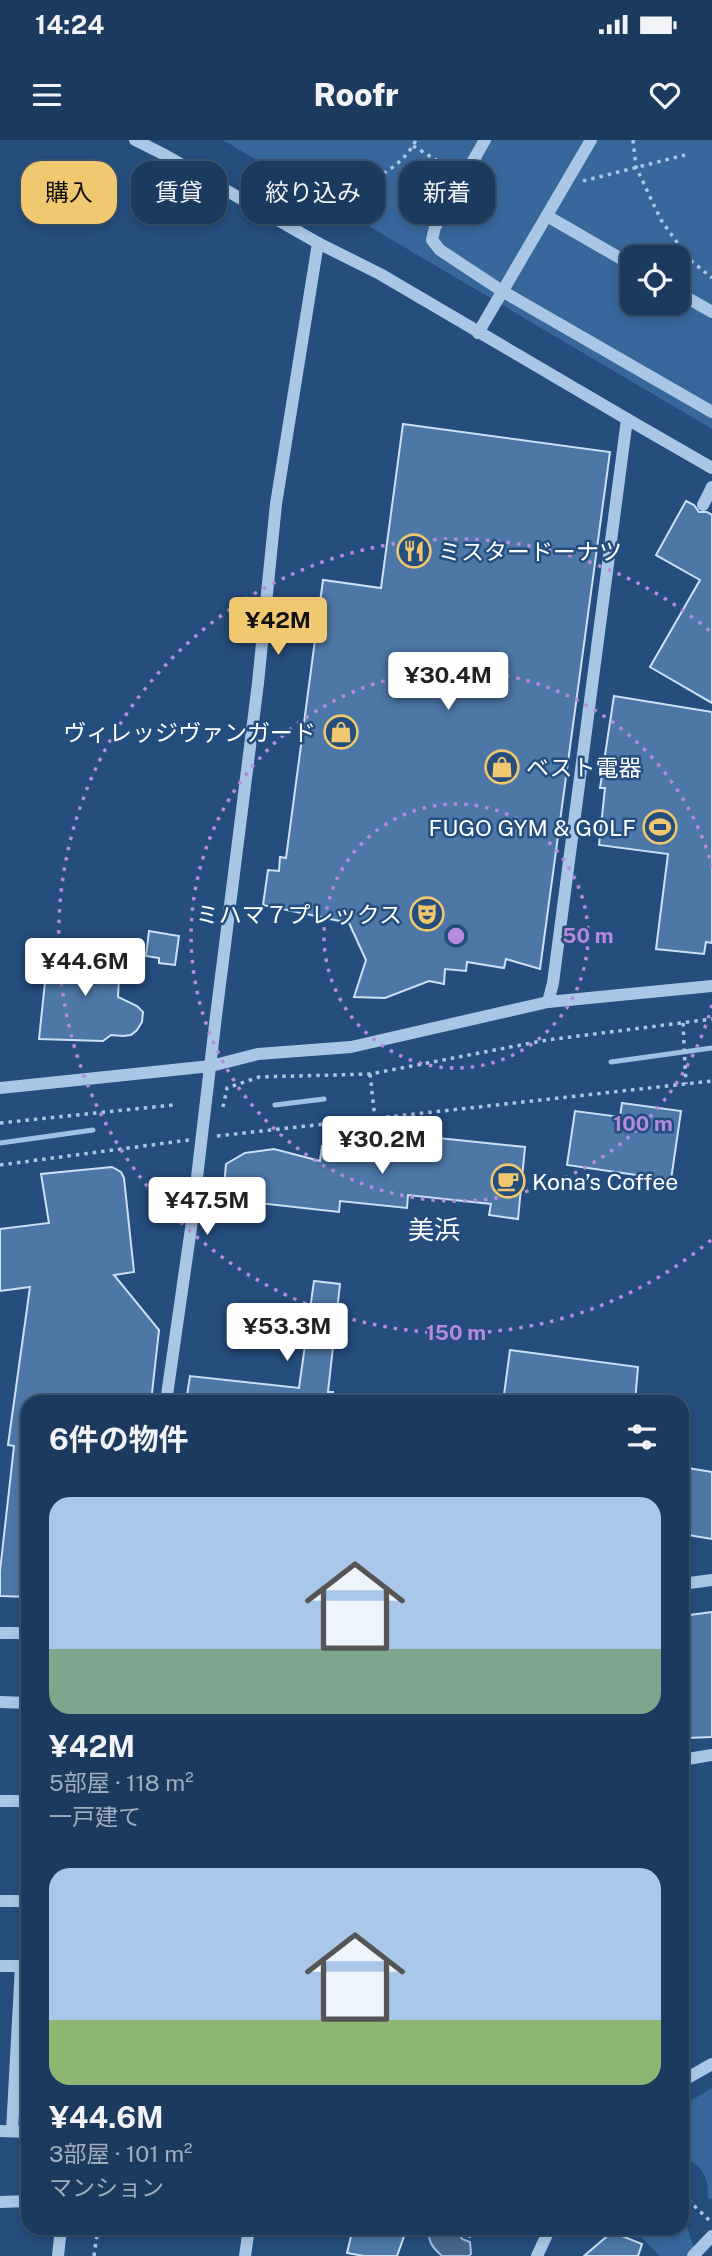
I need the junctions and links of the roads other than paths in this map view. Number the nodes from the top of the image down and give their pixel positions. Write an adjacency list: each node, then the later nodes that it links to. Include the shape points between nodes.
1 (135, 140): 5 (street)
2 (485, 140): 7 (street, via 432,240)
3 (591, 140): 4 (street)
4 (547, 216): 6 (street); 7 (street)
5 (317, 243): 10 (street, via 380,274); 18 (street, via 276,503)
6 (620, 258)
7 (502, 291): 10 (street); 11 (street)
8 (690, 299): 9 (street)
9 (712, 312)
10 (478, 333): 12 (street)
11 (712, 412)
12 (626, 419): 13 (street); 17 (street)
13 (712, 468)
14 (712, 486): 15 (street)
15 (703, 505)
16 (712, 986): 17 (street)
17 (548, 1002): 18 (street, via 351,1047 258,1054)
18 (211, 1066): 19 (street); 20 (street)
19 (0, 1088)
20 (167, 1395)
21 (712, 1580): 22 (street)
22 (689, 1583)
23 (0, 1633): 24 (street)
24 (21, 1633)
25 (0, 1702): 26 (street)
26 (21, 1703)
27 (712, 1755): 28 (street)
28 (689, 1759)
29 (689, 1761): 30 (street)
30 (712, 1762)
31 (0, 1801): 32 (street)
32 (21, 1801)
33 (0, 1901): 34 (street)
34 (21, 1901)
35 (0, 1966): 36 (street)
36 (21, 1966)
37 (21, 2044): 40 (street)
38 (712, 2064): 39 (street)
39 (689, 2077)
40 (6, 2131)
41 (21, 2201): 42 (street)
42 (0, 2202)
43 (60, 2235): 47 (street)
44 (248, 2235): 48 (street)
45 (547, 2235): 49 (street)
46 (712, 2236): 50 (street)
47 (58, 2256)
48 (245, 2256)
49 (537, 2256)
50 (694, 2256)

